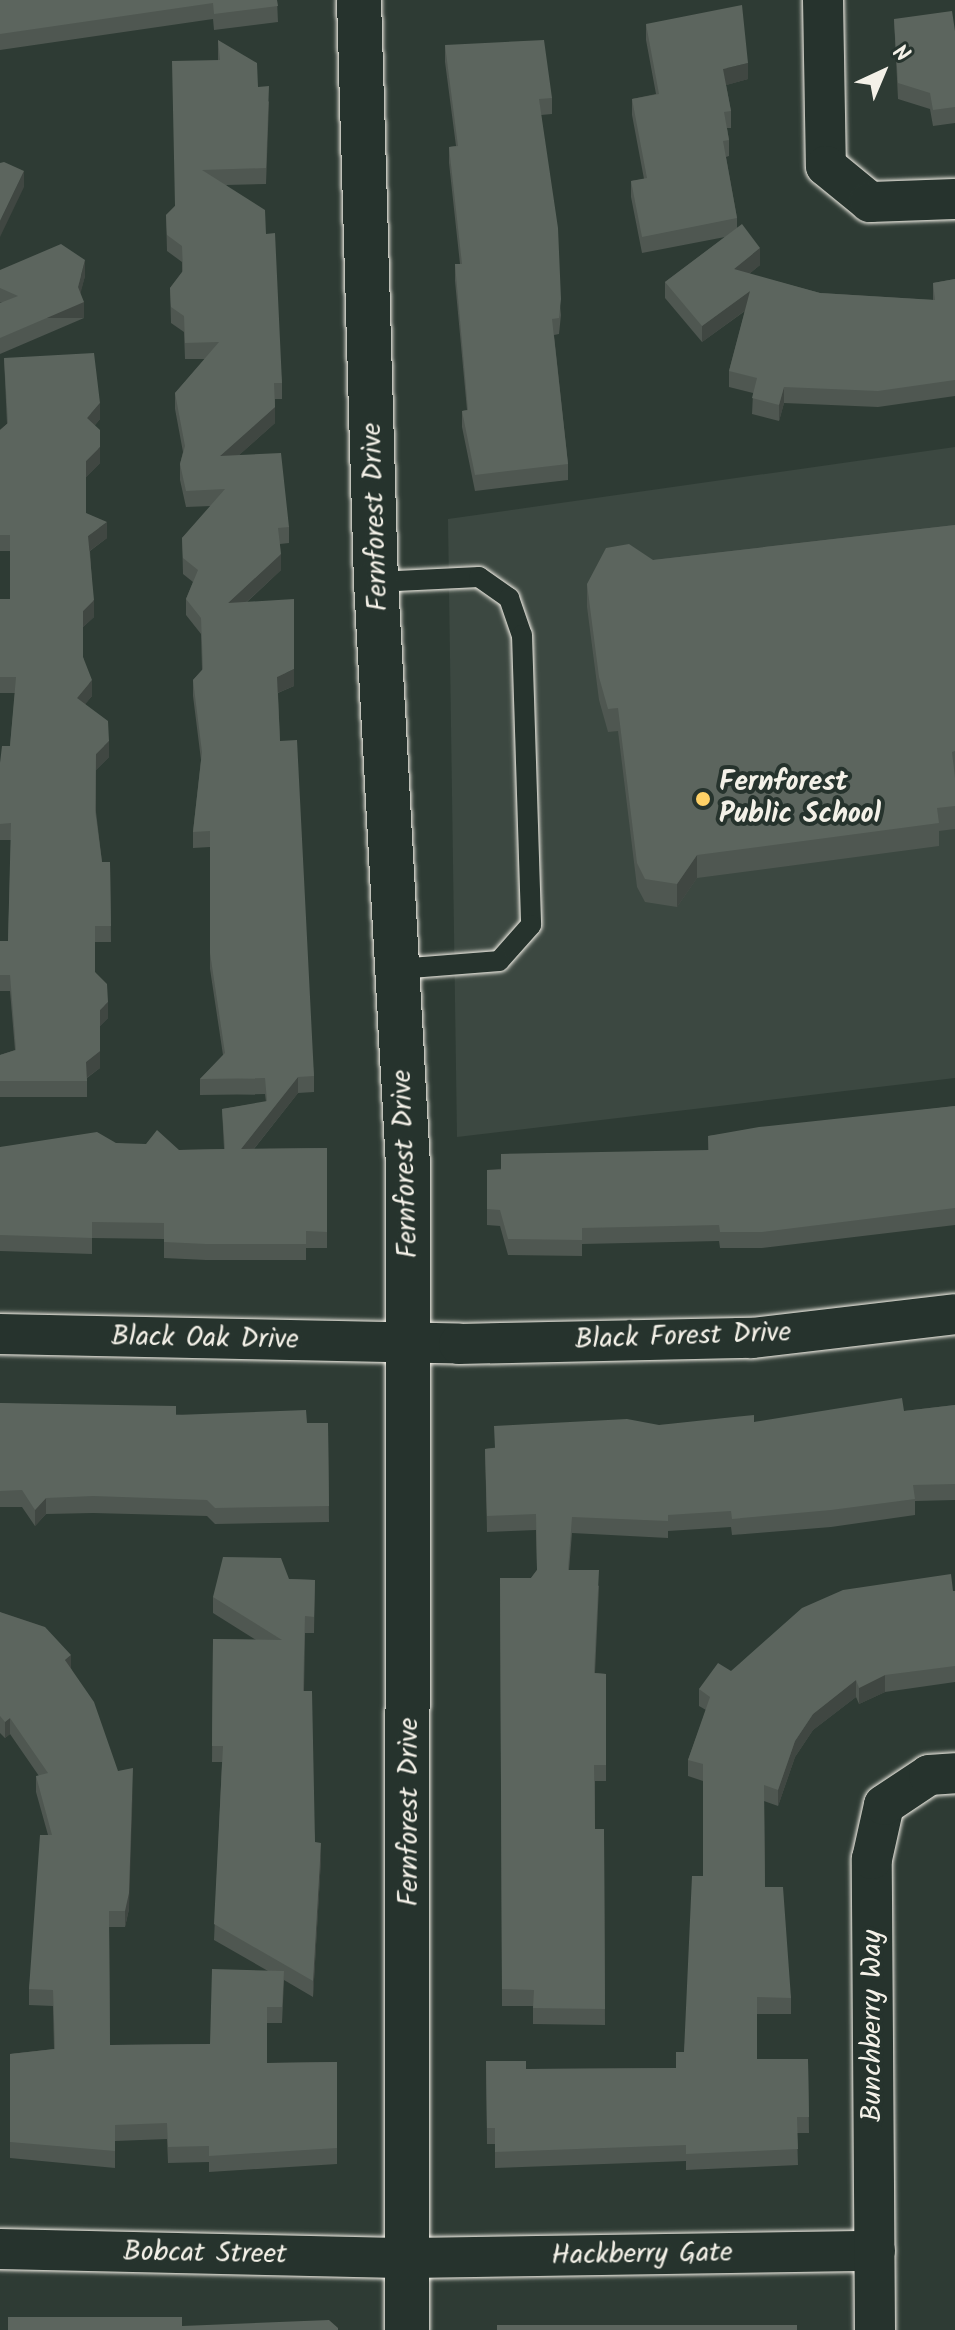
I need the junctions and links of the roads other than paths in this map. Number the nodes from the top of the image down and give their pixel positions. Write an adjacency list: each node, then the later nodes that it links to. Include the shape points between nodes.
1 (359, 0): 4 (street, Fernforest Drive)
2 (823, 0): 3 (street, via 826,166 870,202)
3 (955, 199)
4 (376, 582): 5 (street, Fernforest Drive); 5 (lane, via 479,577 509,598 522,635 531,925 499,961)
5 (398, 969): 8 (street, Fernforest Drive)
6 (955, 1314): 8 (street, Black Forest Drive, via 752,1338)
7 (0, 1334): 8 (street, Black Oak Drive)
8 (410, 1343): 12 (street, Fernforest Drive)
9 (955, 1773): 11 (street, Bunchberry Way, via 929,1775 884,1805 872,1859)
10 (0, 2249): 12 (street, Bobcat Street)
11 (875, 2251): 12 (street, Hackberry Gate); 14 (street, Bunchberry Way)
12 (410, 2258): 13 (street, Fernforest Drive)
13 (407, 2330)
14 (875, 2330)

